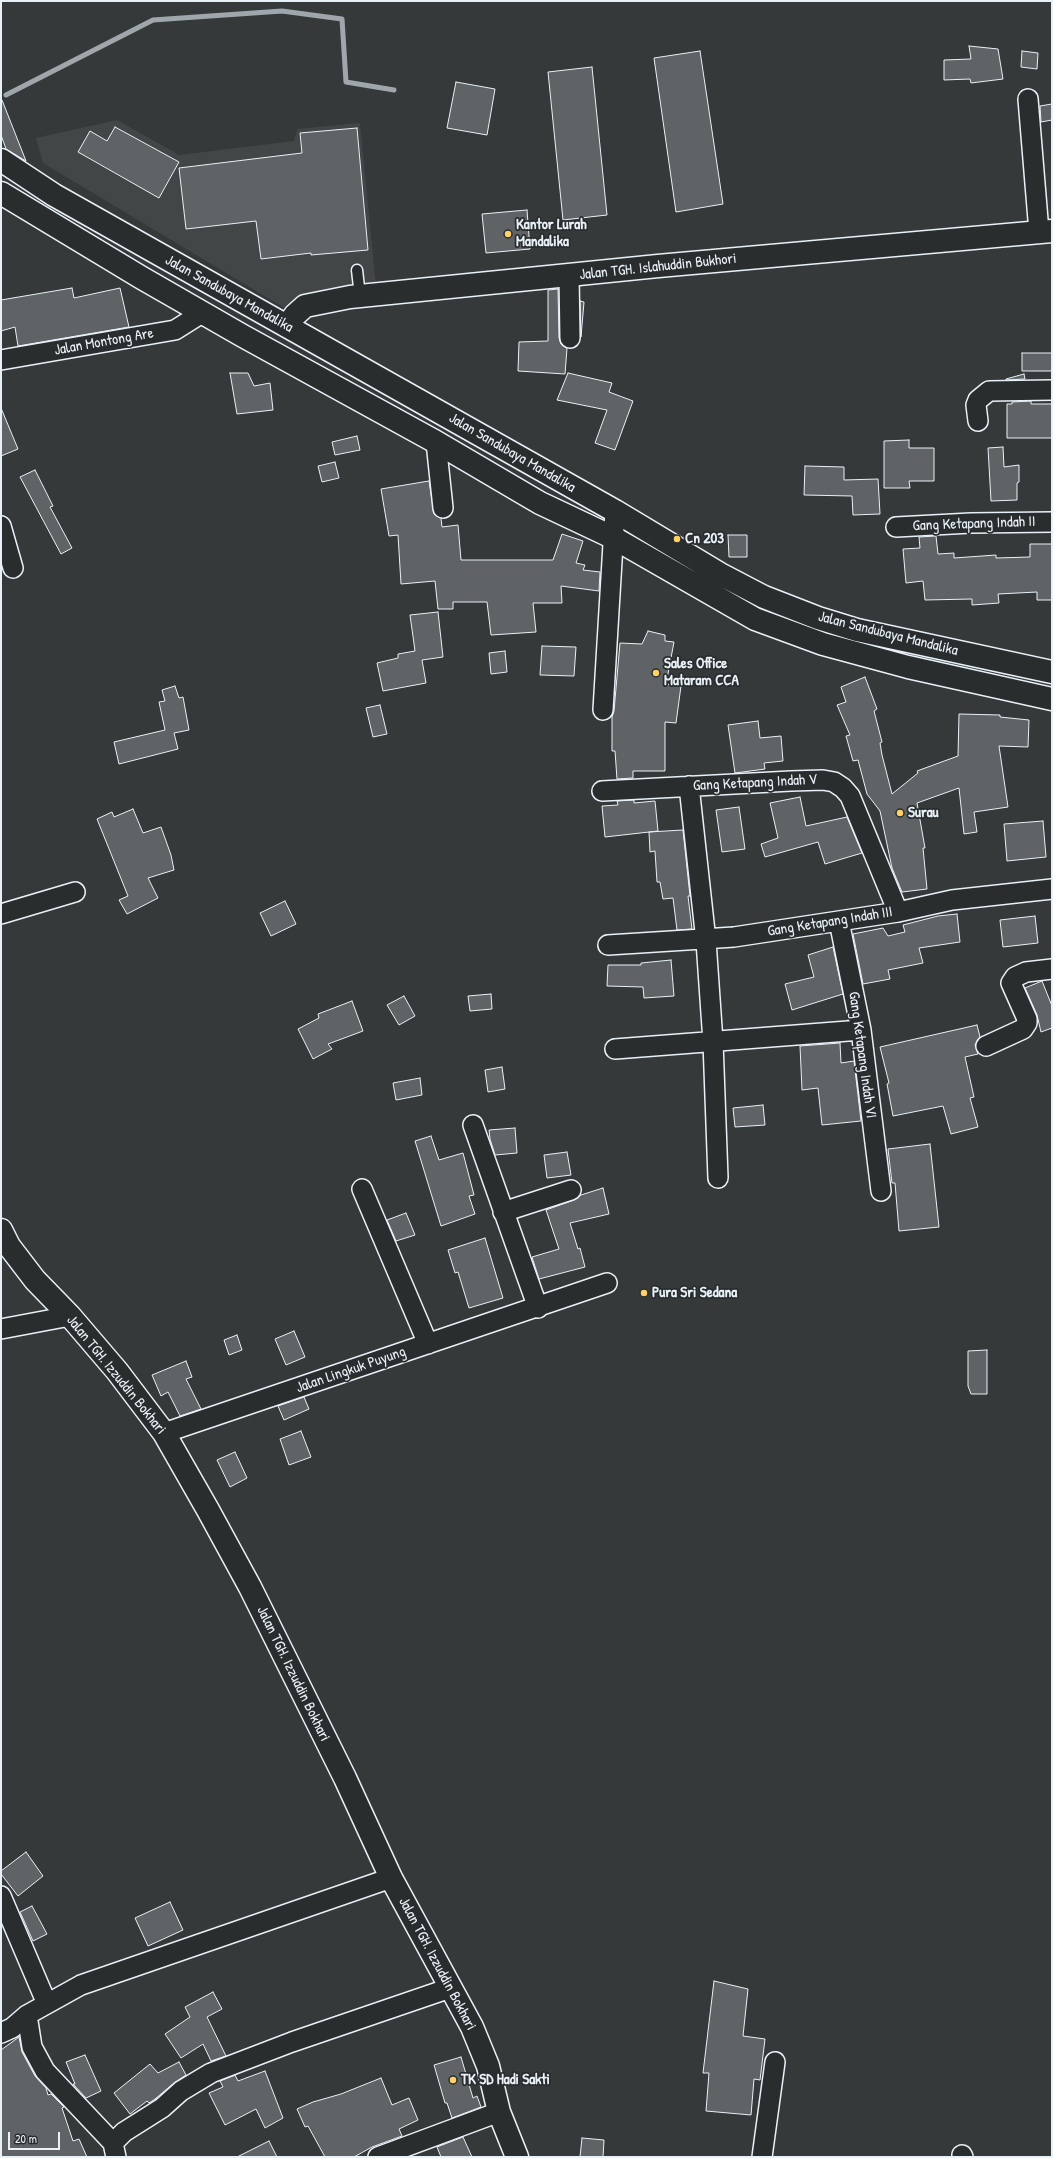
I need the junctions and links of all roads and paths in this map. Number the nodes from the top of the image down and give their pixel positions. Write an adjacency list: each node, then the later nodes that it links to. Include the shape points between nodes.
1 (1028, 99): 4 (street)
2 (1, 160): 8 (main road, Jalan Sandubaya Mandalika, via 54,195)
3 (1, 193): 9 (main road)
4 (1046, 231): 6 (main road, Jalan TGH. Islahuddin Bukhori)
5 (357, 270): 7 (lane)
6 (569, 275): 7 (main road, Jalan TGH. Islahuddin Bukhori); 12 (street)
7 (360, 296): 10 (main road, Jalan TGH. Islahuddin Bukhori, via 305,306)
8 (258, 310): 10 (main road, Jalan Sandubaya Mandalika); 11 (main road)
9 (202, 313): 11 (main road); 13 (street, Jalan Montong Are, via 175,330)
10 (287, 326): 18 (main road, Jalan Sandubaya Mandalika)
11 (243, 336): 16 (main road)
12 (570, 338)
13 (1, 360)
14 (1052, 390): 15 (street, via 989,391 976,405)
15 (978, 421)
16 (436, 442): 17 (street); 22 (main road, via 540,503)
17 (444, 508)
18 (615, 511): 22 (street); 24 (main road, Jalan Sandubaya Mandalika, via 720,574 764,597 818,618 857,630)
19 (1052, 522): 21 (street, Gang Ketapang Indah II)
20 (1, 526): 23 (street)
21 (896, 527)
22 (612, 537): 25 (main road, via 755,618 823,644 908,667); 26 (street)
23 (13, 568)
24 (1052, 672)
25 (1052, 699)
26 (603, 710)
27 (689, 786): 28 (street, Gang Ketapang Indah V); 31 (street, Gang Ketapang Indah V, via 824,780 839,785 852,801); 34 (street)
28 (602, 791)
29 (1052, 889): 31 (street, Gang Ketapang Indah III, via 952,900)
30 (75, 892): 32 (street)
31 (898, 912): 33 (street, Gang Ketapang Indah III)
32 (1, 914)
33 (839, 921): 34 (street, Gang Ketapang Indah III); 37 (street, Gang Ketapang Indah VI)
34 (706, 940): 35 (street, Gang Ketapang Indah III); 38 (street)
35 (608, 945)
36 (1052, 969): 39 (street, via 1026,972 1016,977 1011,983 1027,1023 1023,1028)
37 (861, 1030): 38 (street); 45 (street, Gang Ketapang Indah VI)
38 (713, 1042): 40 (street); 42 (street)
39 (986, 1046)
40 (615, 1049)
41 (473, 1125): 46 (street)
42 (718, 1178)
43 (362, 1189): 52 (street)
44 (571, 1190): 46 (street)
45 (881, 1191)
46 (502, 1212): 49 (street)
47 (4, 1241): 50 (main road, Jalan TGH. Izzuddin Bokhari, via 35,1280)
48 (607, 1283): 49 (street, Jalan Lingkuk Puyung)
49 (538, 1308): 52 (street, Jalan Lingkuk Puyung)
50 (70, 1316): 51 (street); 53 (main road, Jalan TGH. Izzuddin Bokhari, via 117,1371)
51 (1, 1329)
52 (428, 1344): 53 (street, Jalan Lingkuk Puyung)
53 (164, 1433): 54 (main road, Jalan TGH. Izzuddin Bokhari, via 250,1587 345,1778)
54 (391, 1878): 56 (main road, Jalan TGH. Izzuddin Bokhari); 57 (street, via 81,1985)
55 (1, 1896): 57 (street)
56 (450, 1988): 61 (main road, Jalan TGH. Izzuddin Bokhari, via 472,2027 488,2066); 62 (street, via 292,2042 211,2073 124,2132)
57 (47, 2004): 58 (street)
58 (27, 2015): 59 (street, via 12,2028); 62 (street, via 32,2048 45,2071)
59 (1, 2033)
60 (774, 2062): 65 (street)
61 (499, 2112): 63 (street); 64 (main road, Jalan TGH. Izzuddin Bokhari)
62 (115, 2150)
63 (378, 2157)
64 (517, 2157)
65 (762, 2157)

